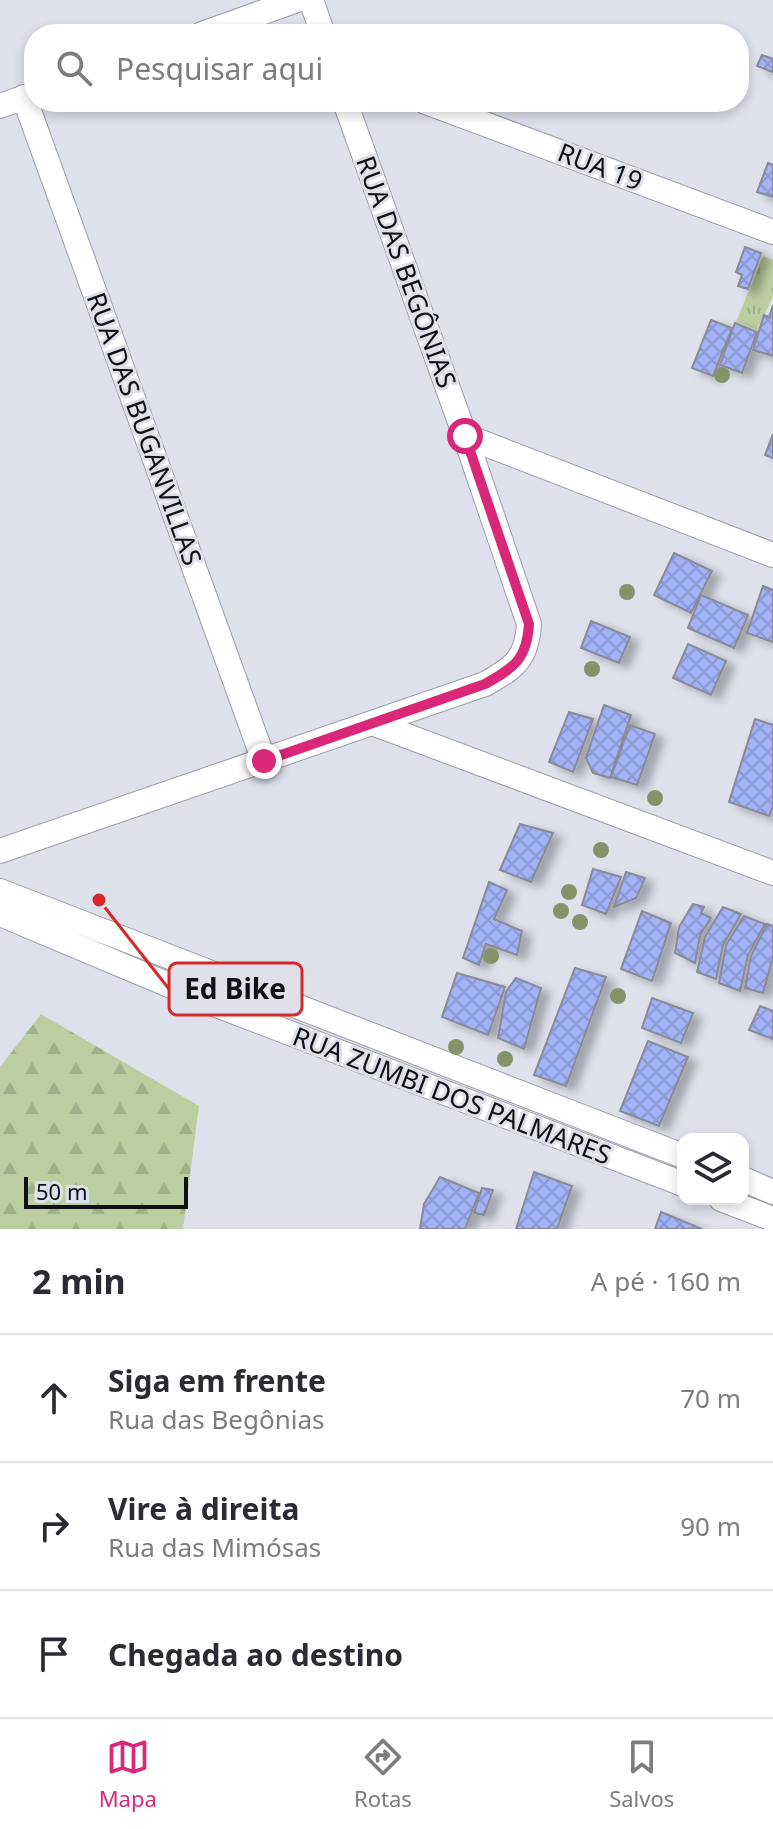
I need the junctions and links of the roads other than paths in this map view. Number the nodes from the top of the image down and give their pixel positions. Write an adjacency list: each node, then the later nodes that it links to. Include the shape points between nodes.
1 (297, 0): 3 (street)
2 (311, 0): 4 (street)
3 (230, 24)
4 (319, 24)
5 (24, 97): 6 (street)
6 (0, 106)
7 (35, 112): 14 (street, RUA DAS BUGANVILLAS)
8 (349, 112): 11 (street, RUA DAS BEGÔNIAS)
9 (453, 112): 10 (street, RUA 19)
10 (773, 232)
11 (465, 436): 12 (street); 13 (street, RUA DAS BEGÔNIAS, via 529,624 528,642 505,673 485,684)
12 (773, 555)
13 (375, 724): 14 (street); 16 (street)
14 (264, 761): 15 (street)
15 (0, 851)
16 (773, 873)
17 (0, 891): 19 (street, RUA ZUMBI DOS PALMARES)
18 (0, 914): 20 (street, RUA ZUMBI DOS PALMARES, via 214,1004)
19 (677, 1154)
20 (677, 1182)
21 (749, 1182): 22 (street)
22 (773, 1192)
23 (737, 1205): 24 (street)
24 (773, 1219)

